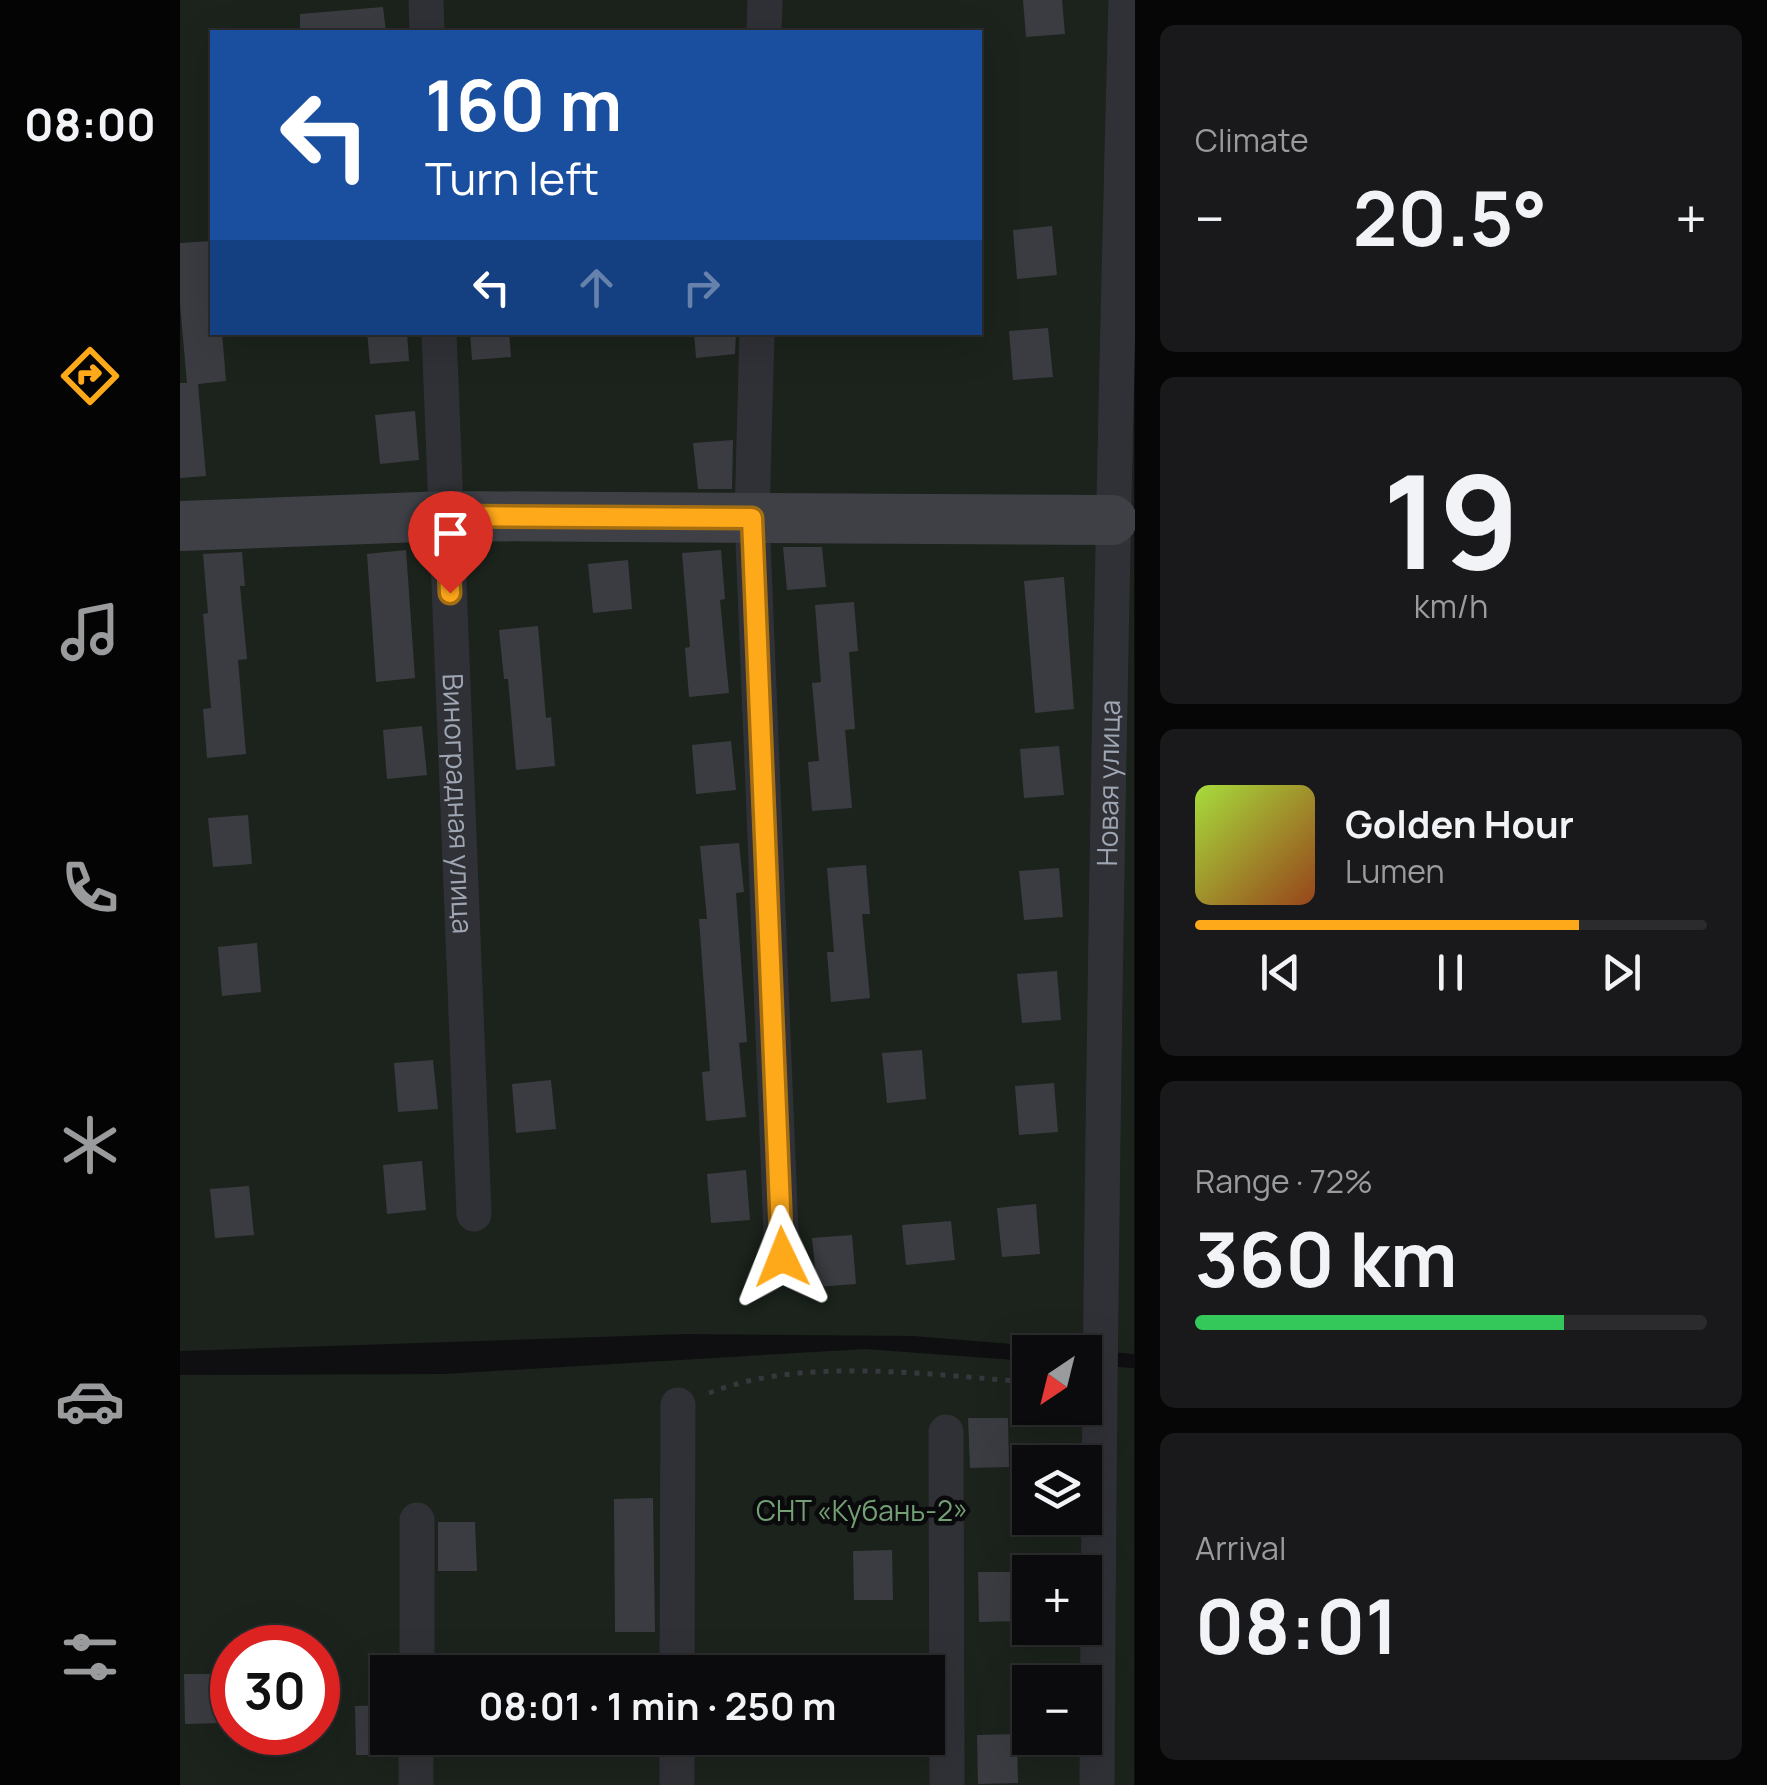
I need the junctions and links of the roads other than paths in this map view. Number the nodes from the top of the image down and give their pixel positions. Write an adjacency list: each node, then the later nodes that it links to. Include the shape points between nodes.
1 (426, 0): 4 (street)
2 (765, 0): 5 (street)
3 (1126, 0): 10 (street, Новая улица)
4 (427, 30)
5 (764, 30)
6 (440, 335): 8 (street, Виноградная улица)
7 (757, 335): 9 (street)
8 (447, 516): 9 (street); 11 (street); 12 (street, Виноградная улица)
9 (752, 518): 10 (street); 13 (street)
10 (1112, 520): 24 (street, Новая улица)
11 (180, 526)
12 (474, 1214)
13 (782, 1257)
14 (678, 1405): 18 (street)
15 (946, 1432): 23 (street)
16 (417, 1520): 17 (street)
17 (416, 1655)
18 (677, 1655)
19 (416, 1755): 21 (street)
20 (677, 1755): 22 (street)
21 (416, 1785)
22 (676, 1785)
23 (947, 1785)
24 (1097, 1785)

